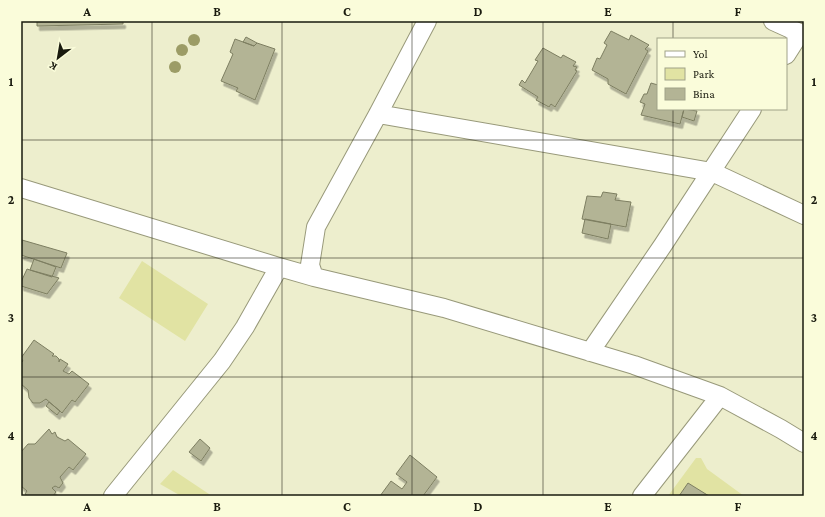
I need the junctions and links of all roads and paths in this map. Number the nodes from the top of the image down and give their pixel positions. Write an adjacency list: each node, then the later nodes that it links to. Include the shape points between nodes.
1 (427, 21): 6 (street)
2 (772, 21): 3 (street)
3 (802, 34): 4 (street)
4 (787, 54)
5 (751, 110): 7 (street)
6 (378, 114): 7 (street); 11 (street, via 316,227 310,265)
7 (712, 172): 9 (street); 12 (street)
8 (21, 188): 10 (street)
9 (804, 215)
10 (279, 267): 11 (street); 15 (street, via 245,327 222,361)
11 (314, 277): 12 (street, via 444,308)
12 (590, 352): 13 (street)
13 (720, 396): 14 (street); 16 (street)
14 (804, 444)
15 (113, 496)
16 (642, 496)

